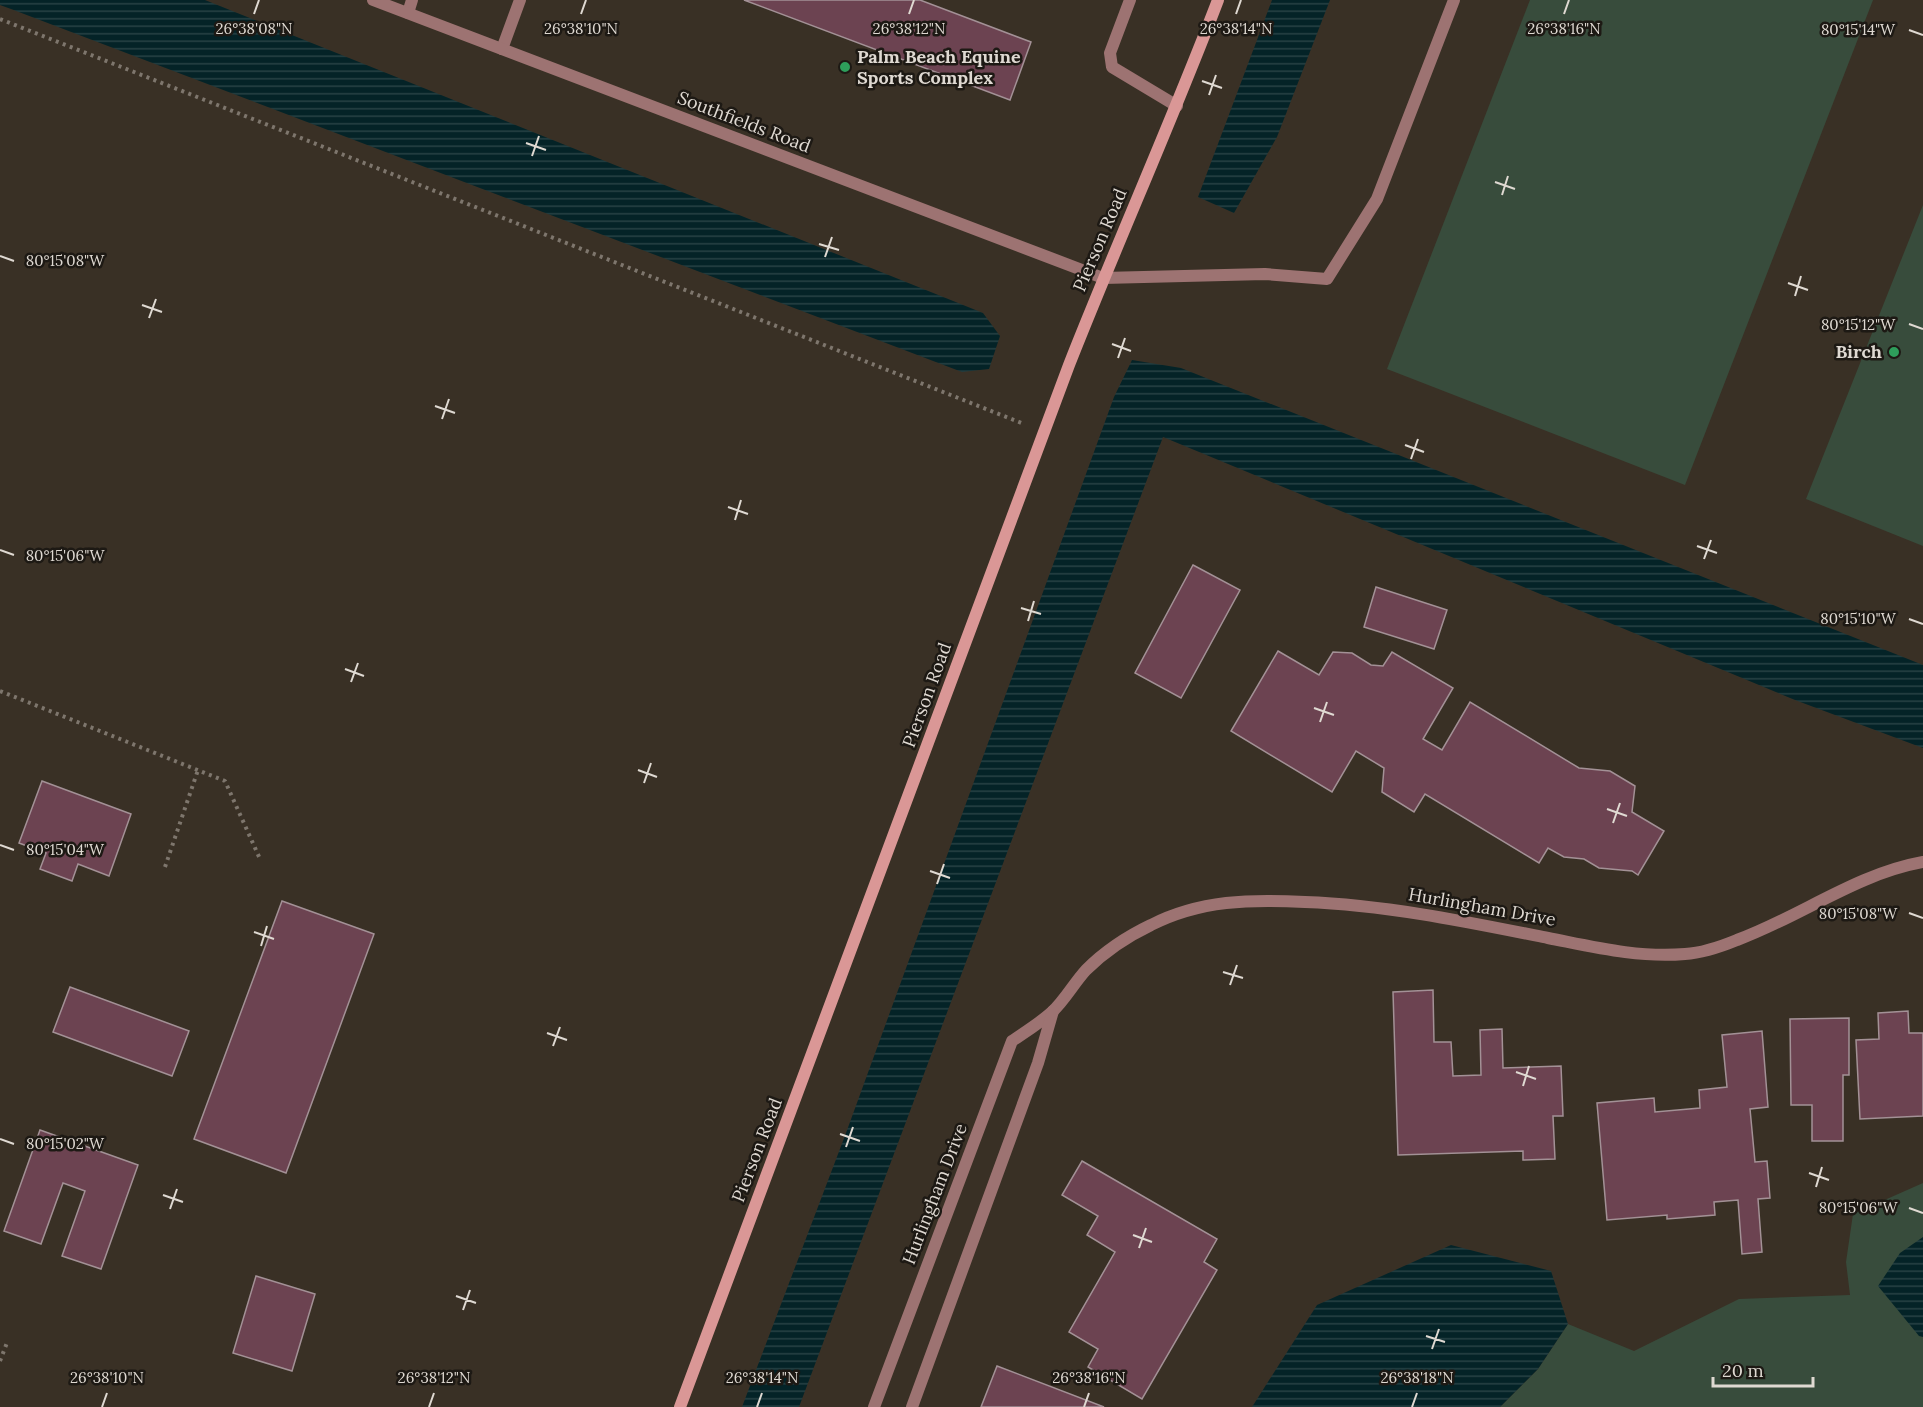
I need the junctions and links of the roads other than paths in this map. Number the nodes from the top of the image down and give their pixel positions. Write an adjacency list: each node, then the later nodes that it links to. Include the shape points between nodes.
1 (373, 0): 7 (street, Southfields Road)
2 (412, 0): 7 (street)
3 (520, 0): 8 (street)
4 (1130, 0): 9 (street, via 1110,53 1112,67)
5 (1218, 0): 9 (street, Pierson Road)
6 (1454, 0): 10 (street, via 1377,199 1328,279 1265,274)
7 (408, 13): 8 (street, Southfields Road)
8 (502, 49): 10 (street, Southfields Road)
9 (1177, 106): 10 (street, Pierson Road)
10 (1103, 278): 13 (street, Pierson Road)
11 (1923, 862): 12 (street, Hurlingham Drive, via 1886,872 1762,931 1713,949 1660,956 1424,913 1331,903 1229,901 1175,914 1126,938 1088,969)
12 (1053, 1011): 14 (street, Hurlingham Drive, via 1012,1041); 15 (street, Hurlingham Drive, via 1038,1063)
13 (680, 1407)
14 (874, 1407)
15 (912, 1407)

